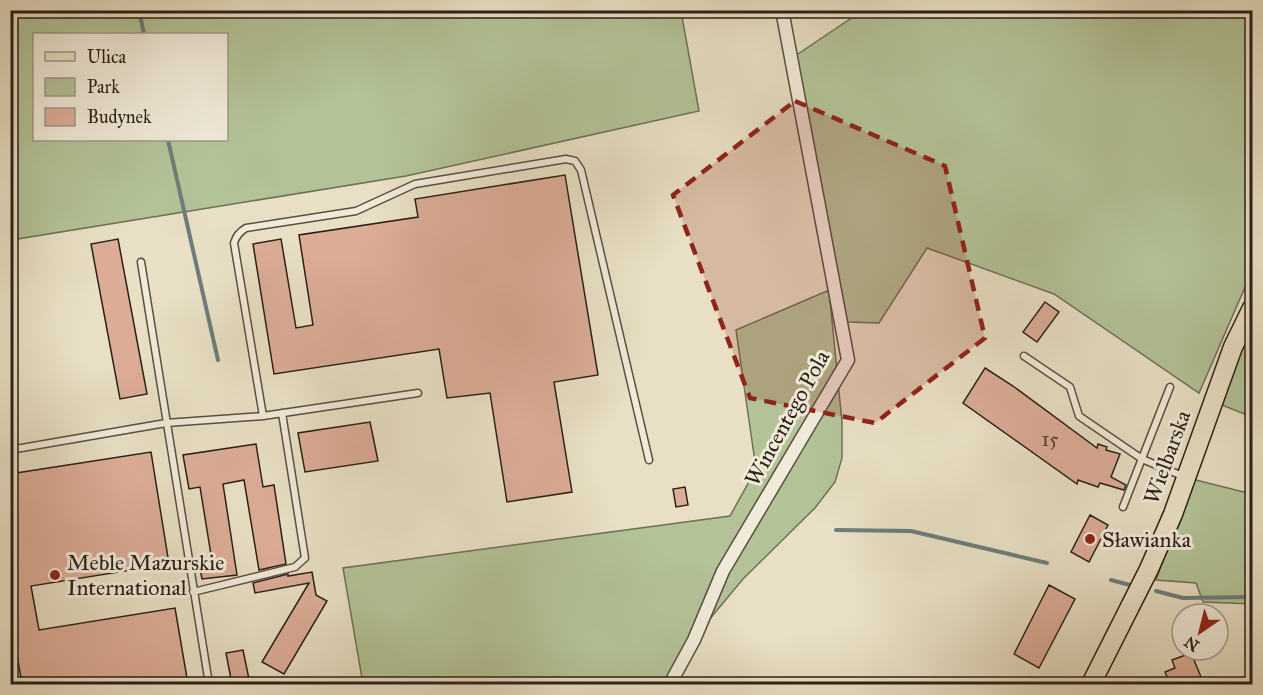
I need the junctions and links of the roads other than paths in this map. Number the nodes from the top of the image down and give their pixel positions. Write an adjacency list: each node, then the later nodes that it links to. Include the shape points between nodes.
1 (782, 10): 17 (street, Wincentego Pola, via 848,360 723,571 694,640)
2 (141, 262): 9 (lane)
3 (1252, 308): 13 (main road, Wielbarska, via 1233,346)
4 (1024, 356): 11 (lane, via 1070,387 1079,416)
5 (1170, 387): 11 (lane)
6 (418, 393): 7 (lane)
7 (282, 413): 8 (lane); 15 (lane, via 305,558 295,567)
8 (262, 416): 9 (lane); 12 (lane, via 234,243 240,232 356,212 415,184 566,159 575,161 582,170)
9 (166, 423): 10 (lane); 15 (lane)
10 (10, 450)
11 (1142, 459): 13 (lane); 14 (lane)
12 (649, 460)
13 (1186, 477): 18 (main road, Wielbarska, via 1150,565)
14 (1123, 507)
15 (193, 591): 16 (lane)
16 (209, 684)
17 (670, 684)
18 (1091, 684)

